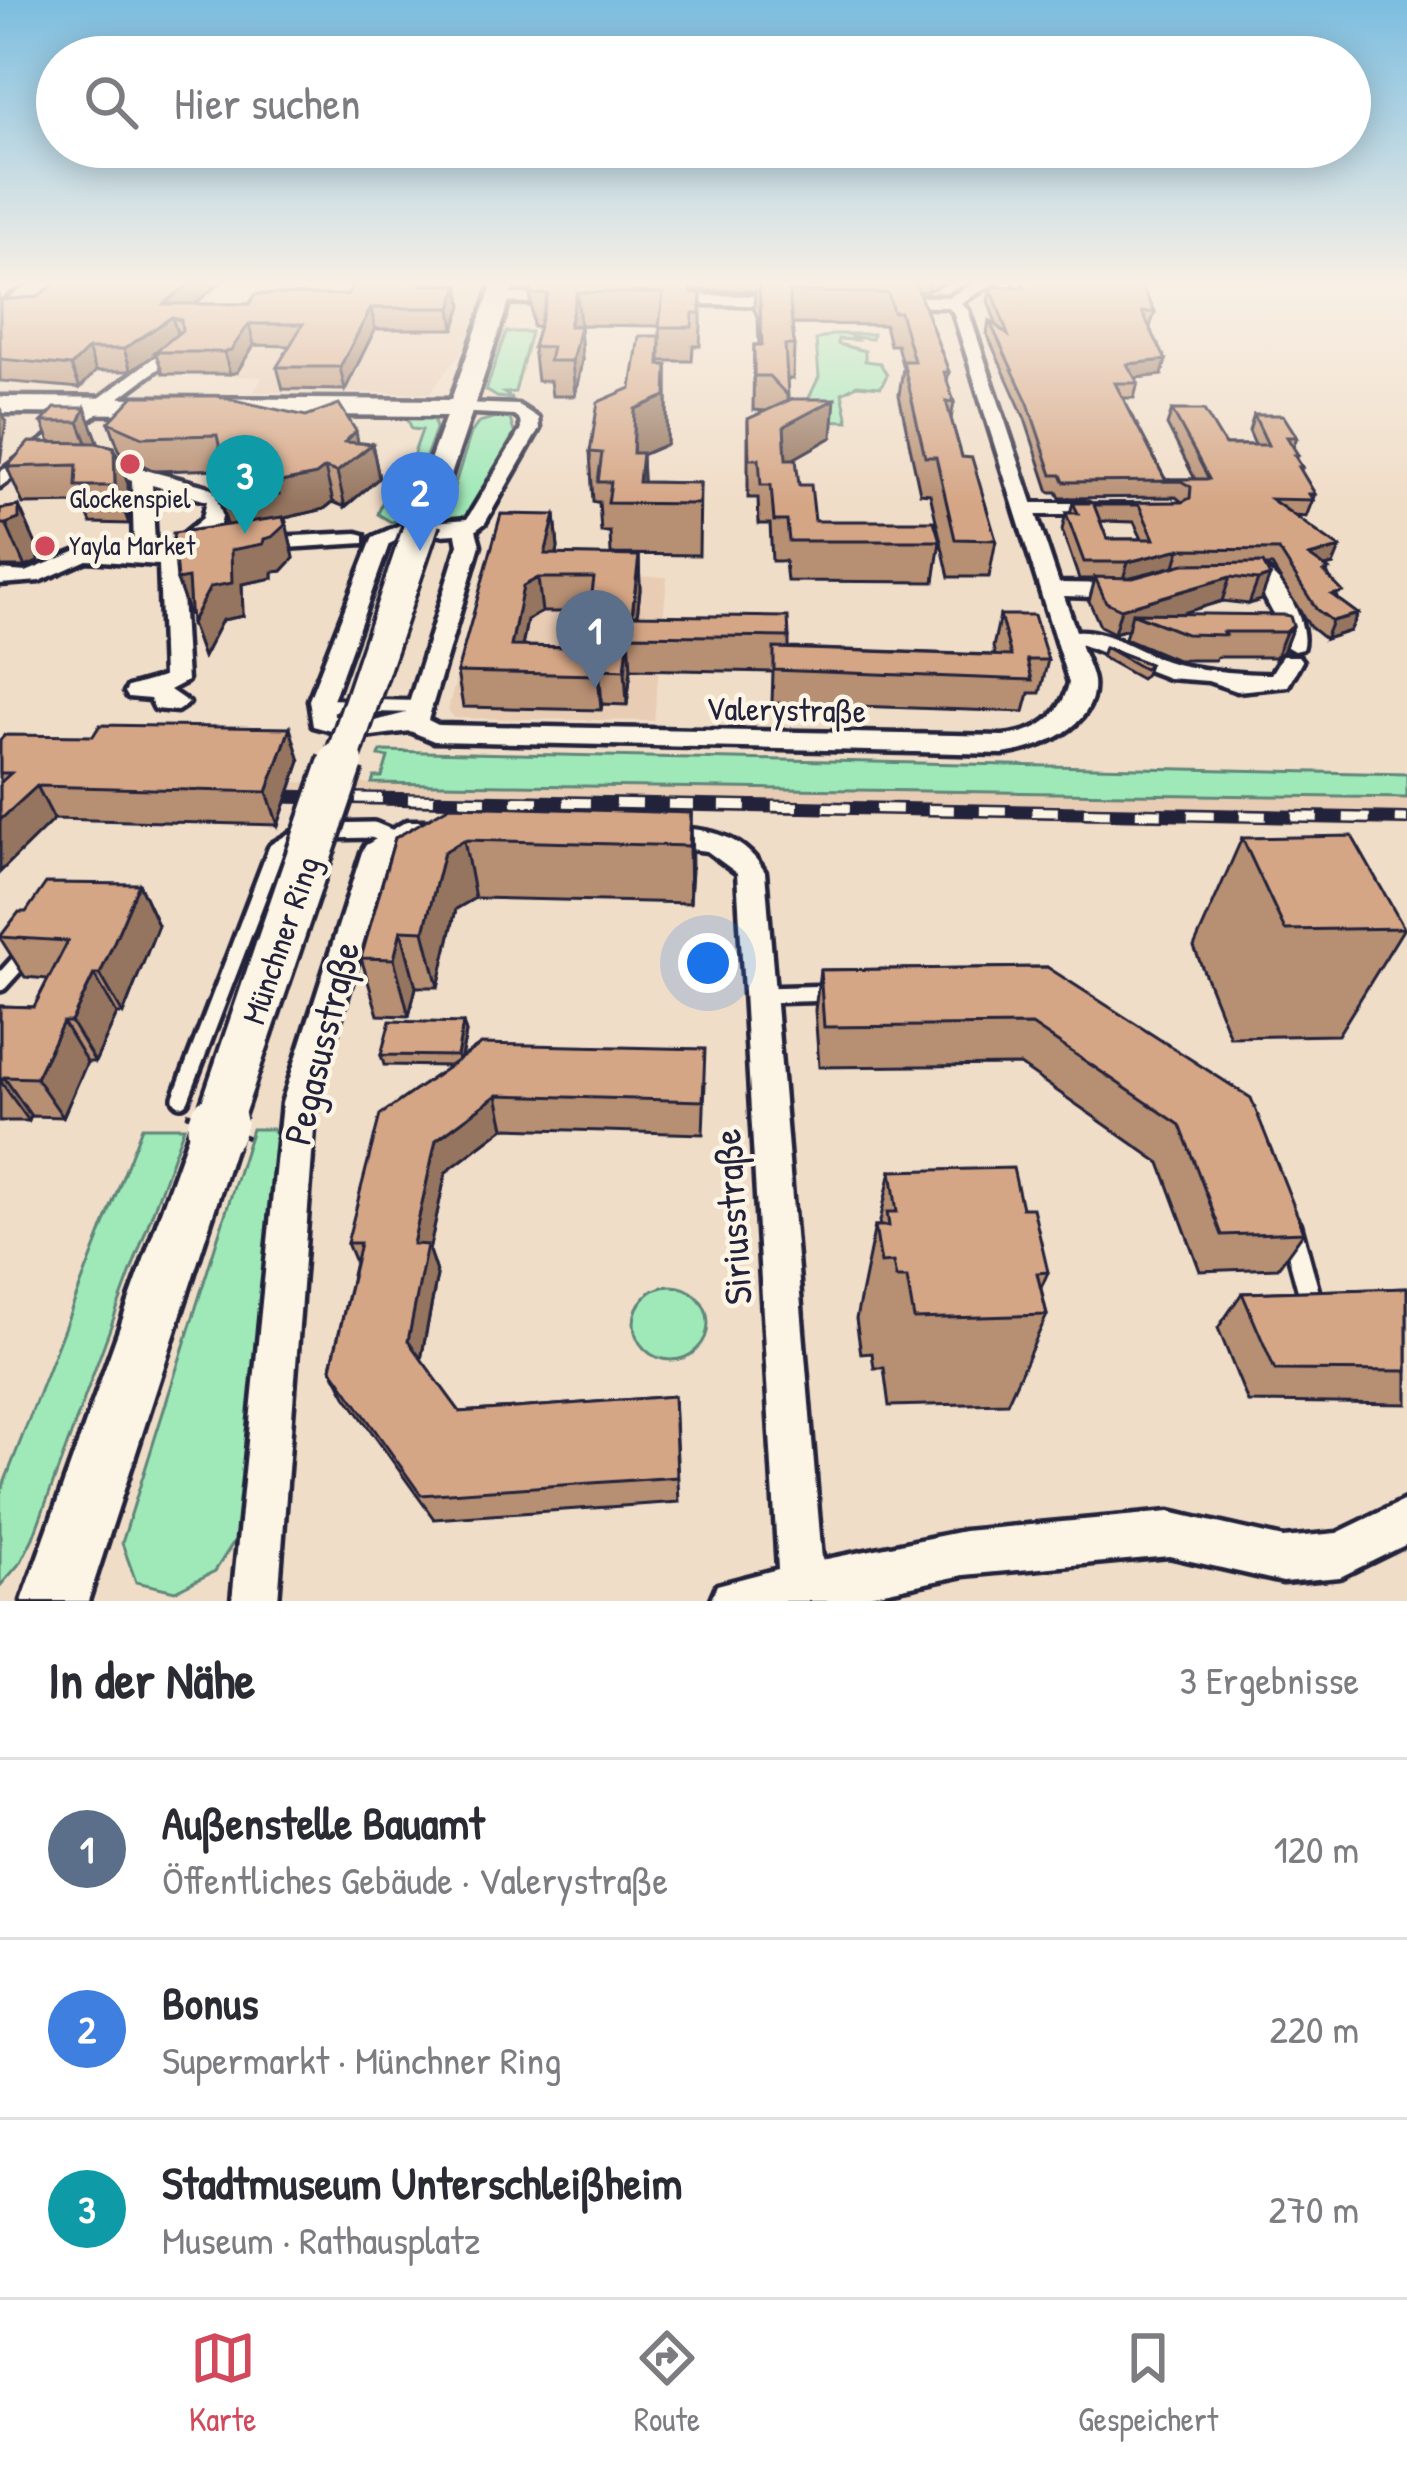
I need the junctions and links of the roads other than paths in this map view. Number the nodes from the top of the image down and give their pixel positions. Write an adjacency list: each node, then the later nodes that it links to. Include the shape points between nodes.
1 (169, 355): 6 (street)
2 (479, 355): 5 (main road, Münchner Ring)
3 (975, 355): 15 (street, Valerystraße)
4 (0, 405): 6 (main road)
5 (460, 408): 6 (main road); 17 (street, via 518,410 531,423 481,515); 36 (main road, Münchner Ring, bridge)
6 (114, 413): 7 (street); 9 (street)
7 (136, 416)
8 (109, 464): 11 (street, via 118,473)
9 (19, 468): 10 (street); 12 (street)
10 (49, 469)
11 (150, 474): 13 (street); 16 (street)
12 (0, 481)
13 (143, 506): 16 (street); 20 (street)
14 (1100, 508): 15 (lane)
15 (1025, 509): 25 (street, Valerystraße)
16 (214, 513): 21 (street)
17 (465, 528): 28 (street, via 469,545); 28 (street, via 385,535 319,705 322,720 337,726 396,729)
18 (358, 539): 19 (street)
19 (242, 546)
20 (145, 552): 21 (street); 23 (street)
21 (172, 552): 27 (street, via 171,589 187,647 175,681 137,692 158,690 164,703)
22 (1221, 576): 26 (street, via 1264,576 1294,630 1280,682 1168,671 1088,638)
23 (6, 585)
24 (1142, 587): 25 (street)
25 (1051, 589): 26 (street, Valerystraße)
26 (1066, 638): 28 (street, Valerystraße, via 1081,683 1078,705 1024,744 434,733)
27 (177, 703)
28 (416, 714)
29 (468, 832): 31 (street)
30 (628, 836): 35 (street, Siriusstraße, via 697,838 732,849 751,872)
31 (392, 838): 36 (lane, via 373,830 306,832 276,850); 42 (street, Pegasusstraße, via 367,874 299,1103)
32 (43, 934): 33 (lane)
33 (0, 983)
34 (852, 992): 35 (lane)
35 (762, 995): 40 (street, Siriusstraße)
36 (198, 1113): 41 (main road, Münchner Ring)
37 (1281, 1200): 38 (lane)
38 (1310, 1297)
39 (1407, 1521): 40 (street, via 1340,1555 1283,1560 1169,1534 964,1553)
40 (802, 1587): 43 (street)
41 (55, 1601)
42 (255, 1601)
43 (733, 1601)

